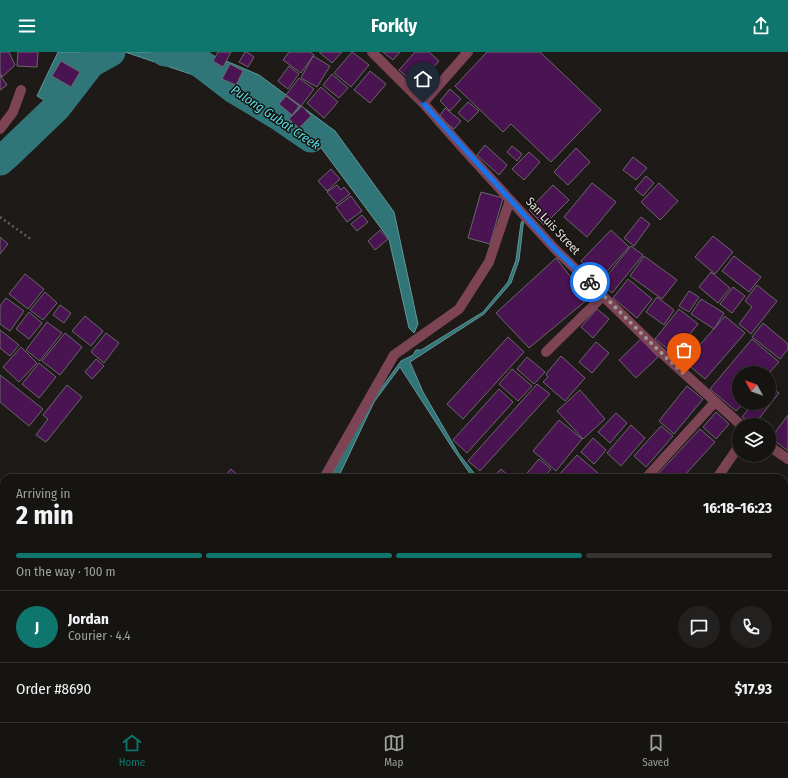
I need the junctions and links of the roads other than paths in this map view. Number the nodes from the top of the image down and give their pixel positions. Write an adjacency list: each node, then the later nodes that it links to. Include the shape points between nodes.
1 (372, 52): 4 (street, San Luis Street)
2 (468, 52): 4 (street)
3 (22, 90): 5 (street, via 13,112)
4 (423, 103): 6 (street, San Luis Street)
5 (0, 129)
6 (510, 200): 7 (street, San Luis Street); 14 (street, via 489,262 459,308 394,355)
7 (603, 296): 8 (street); 9 (street, San Luis Street)
8 (546, 352)
9 (715, 402): 10 (street, San Luis Street); 15 (street)
10 (733, 418)
11 (776, 451): 13 (street)
12 (732, 456): 16 (street)
13 (788, 459)
14 (326, 474)
15 (650, 474)
16 (720, 474)

